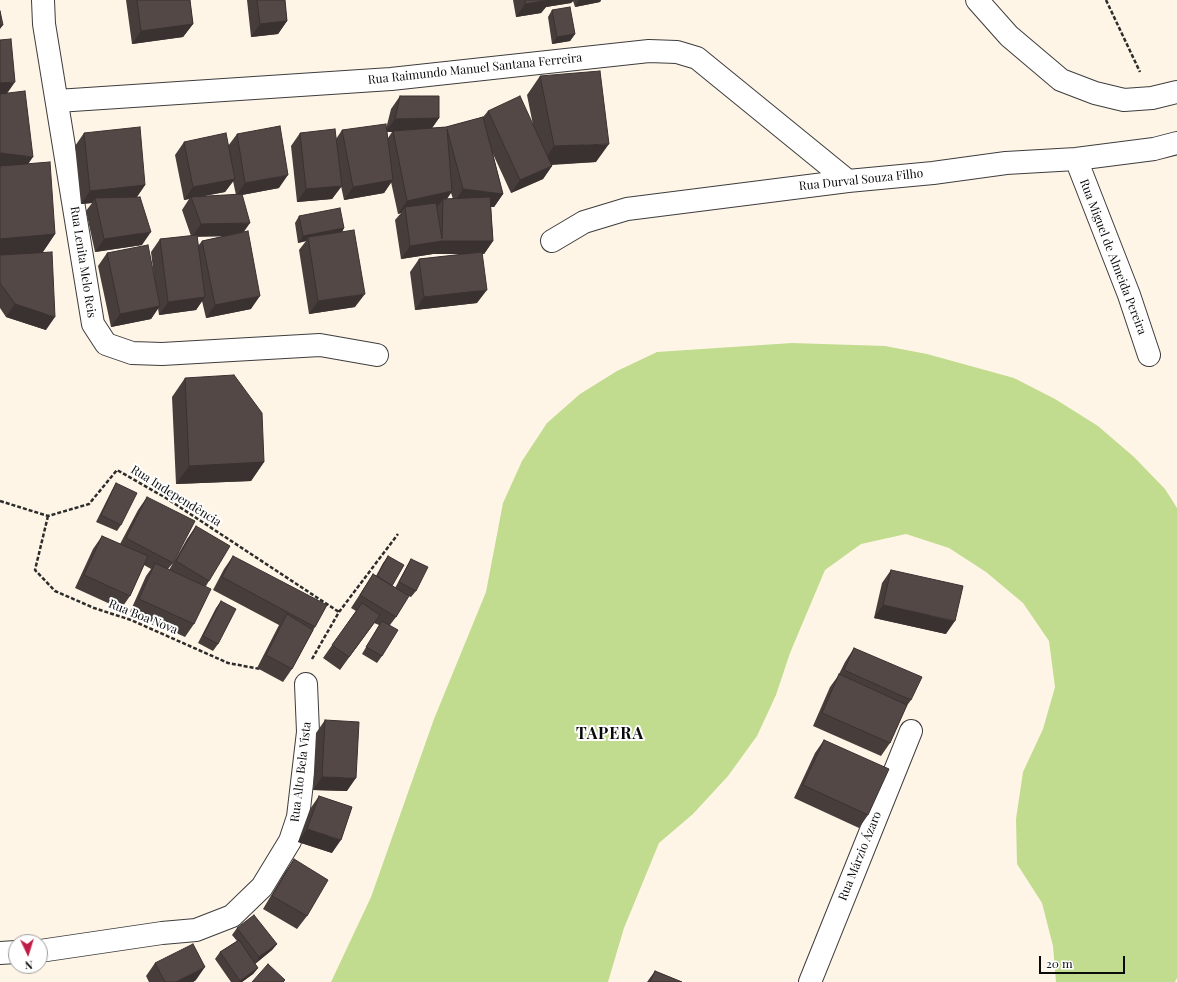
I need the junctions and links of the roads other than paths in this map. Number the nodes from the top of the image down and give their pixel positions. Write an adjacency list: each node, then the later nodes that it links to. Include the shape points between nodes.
1 (43, 0): 4 (street, Rua Lenita Melo Reis, via 44,24)
2 (977, 0): 3 (street, via 1009,36 1061,80 1095,93 1124,100 1152,98)
3 (1177, 92)
4 (57, 101): 7 (street, Rua Raimundo Manuel Santana Ferreira, via 391,79 649,51 677,52 697,58); 9 (street, Rua Lenita Melo Reis, via 93,324 106,344 132,353 162,354 320,345)
5 (1177, 143): 6 (street, Rua Durval Souza Filho, via 1154,149)
6 (1076, 158): 7 (street, Rua Durval Souza Filho, via 1006,163); 10 (street, Rua Miguel de Almeida Pereira, via 1129,295)
7 (848, 181): 8 (street, Rua Durval Souza Filho, via 627,209 584,222)
8 (552, 241)
9 (377, 355)
10 (1149, 355)
11 (306, 684): 13 (street, Rua Alto Bela Vista, via 308,732 298,817 290,841 262,887 232,916 196,930)
12 (911, 731): 14 (street, Rua Márzio Ázaro)
13 (48, 950)
14 (810, 982)

